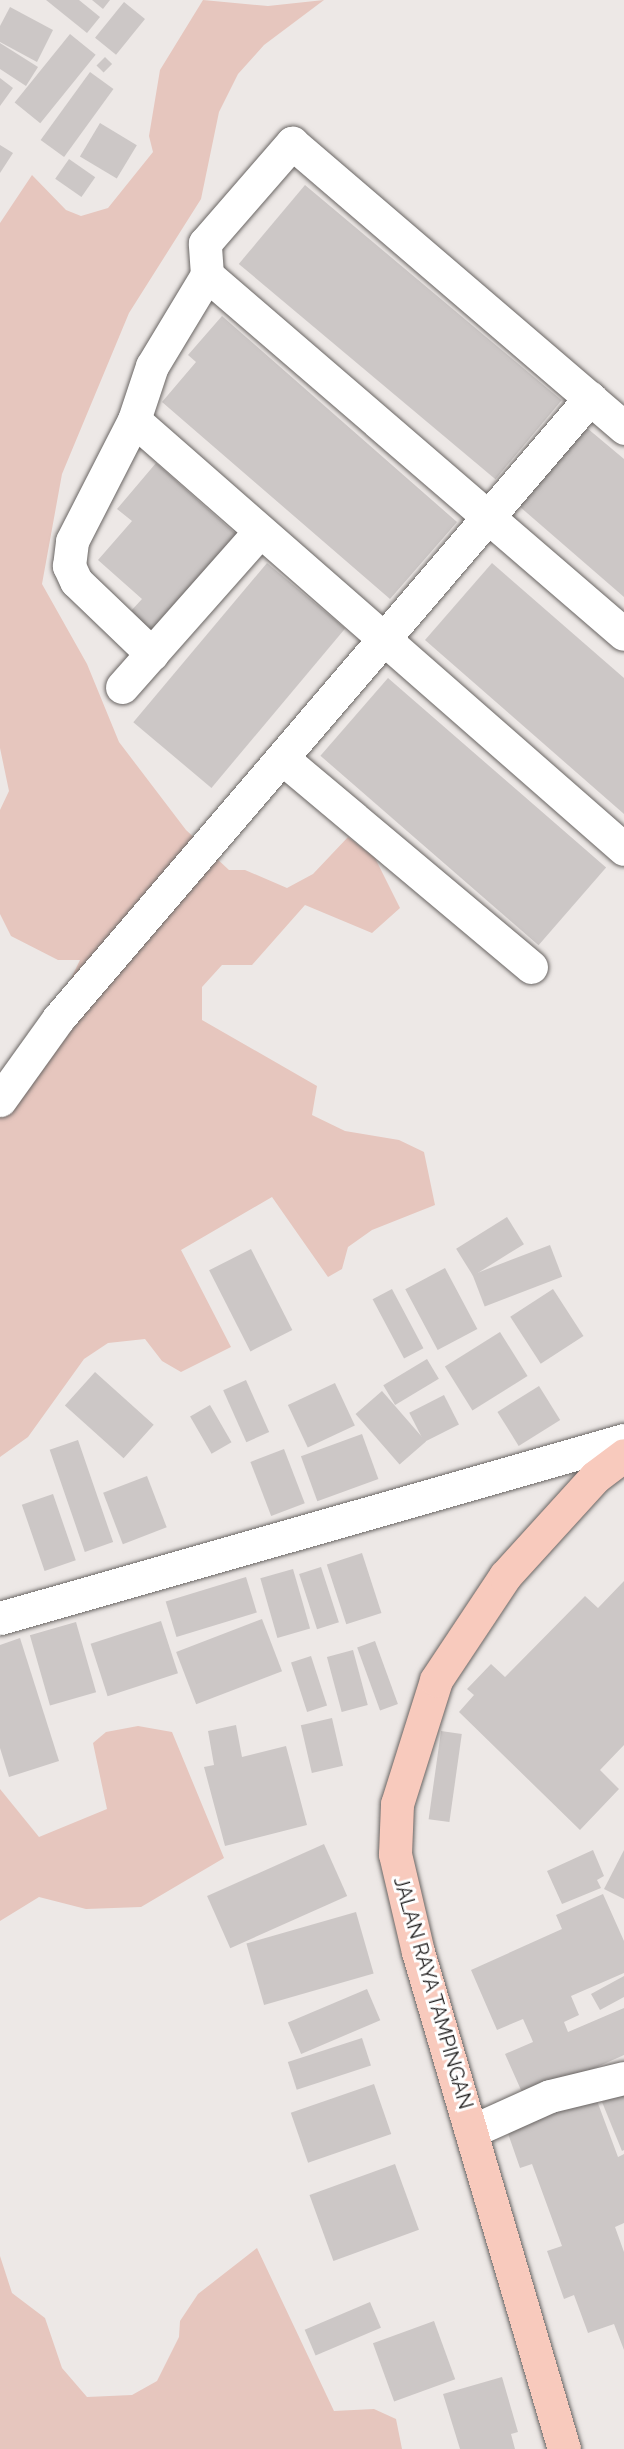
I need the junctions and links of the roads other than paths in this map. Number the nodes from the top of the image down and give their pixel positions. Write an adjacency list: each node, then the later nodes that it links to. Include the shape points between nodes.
1 (207, 275): 2 (street, via 205,243 292,143); 3 (street, via 152,366); 5 (street)
2 (590, 398): 4 (street); 5 (street)
3 (134, 420): 6 (street); 9 (street, via 72,541 69,566 76,581)
4 (624, 428)
5 (492, 518): 7 (street); 8 (street)
6 (259, 532): 8 (street); 9 (street)
7 (624, 634)
8 (385, 640): 11 (street); 12 (street)
9 (152, 654): 10 (street)
10 (122, 687)
11 (282, 758): 13 (street); 14 (street, via 58,1019)
12 (624, 849)
13 (531, 967)
14 (0, 1100)
15 (624, 1440): 17 (street)
16 (624, 1455): 19 (main road, JALAN RAYA TAMPINGAN, via 595,1477 505,1576 436,1680 398,1804 395,1854)
17 (3, 1611)
18 (624, 2078): 19 (street, via 550,2096)
19 (472, 2132): 20 (main road, JALAN RAYA TAMPINGAN)
20 (564, 2449)

